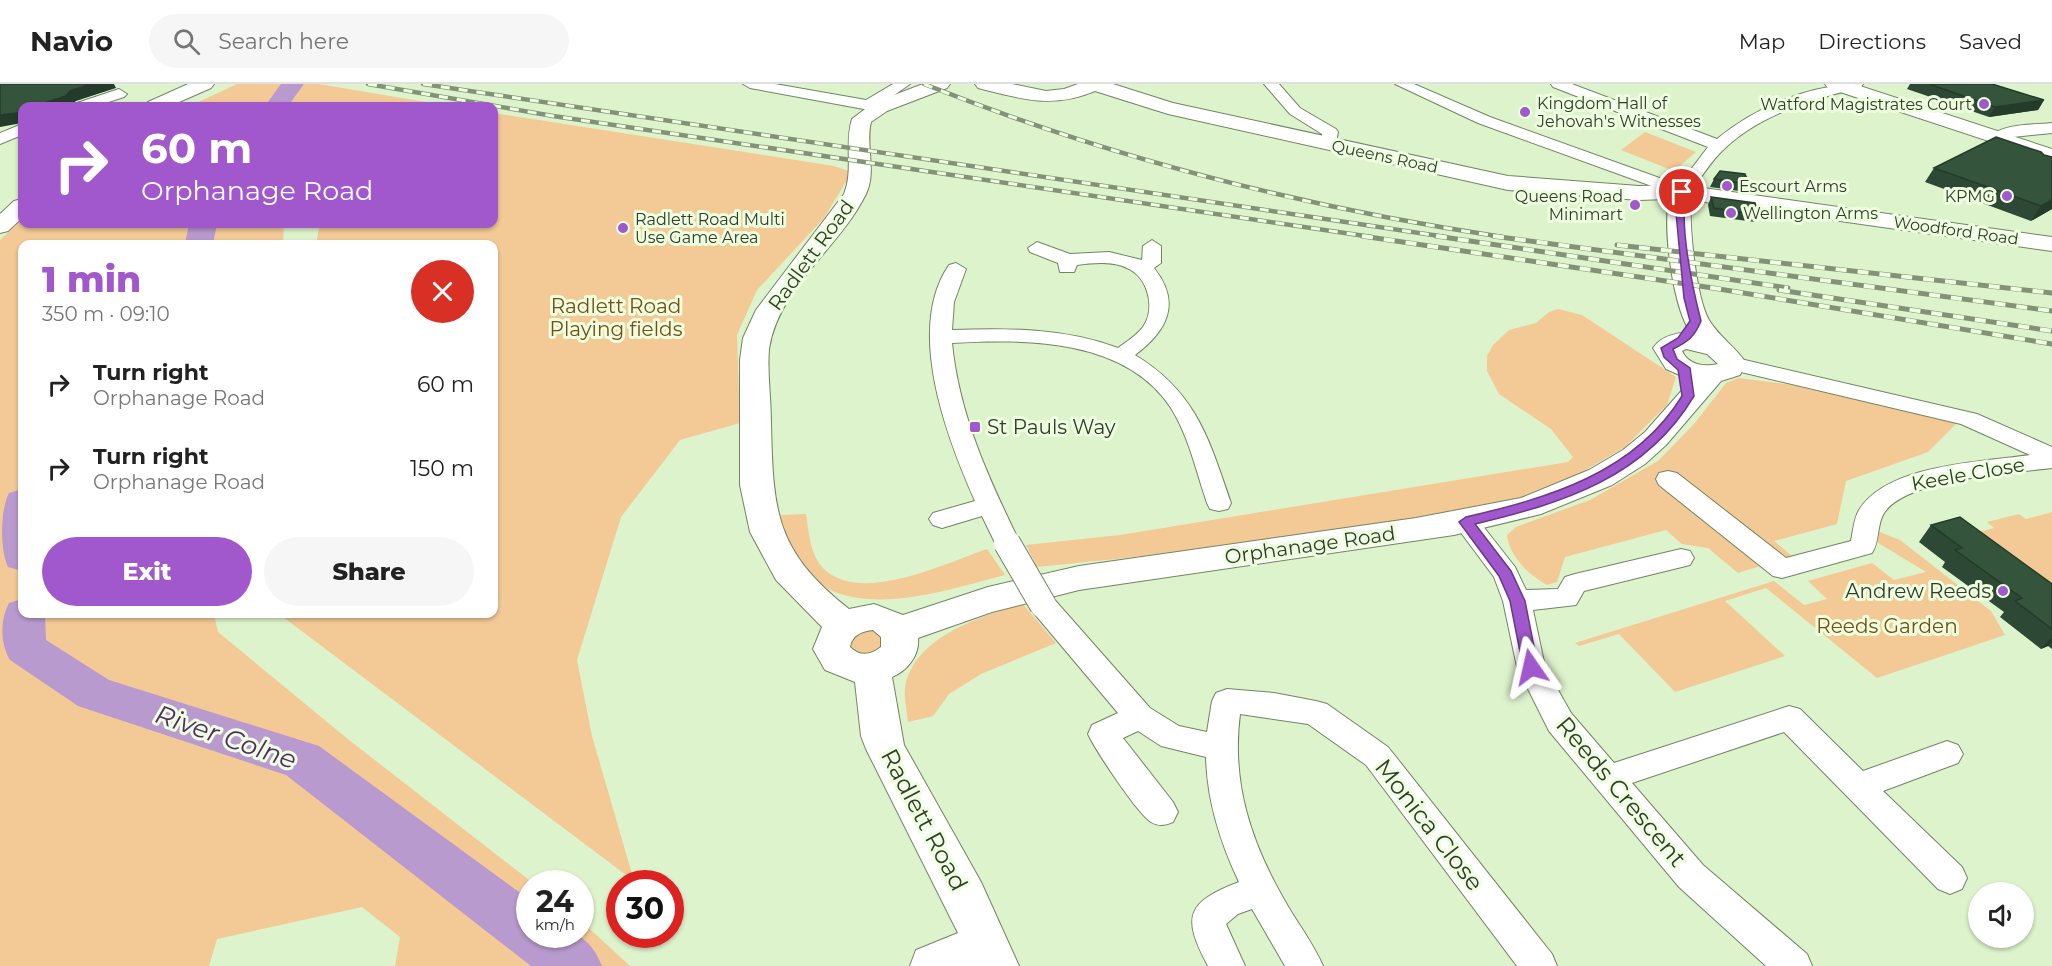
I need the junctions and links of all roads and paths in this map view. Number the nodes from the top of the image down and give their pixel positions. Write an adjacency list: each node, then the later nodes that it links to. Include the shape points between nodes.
1 (204, 84): 14 (street)
2 (750, 84): 16 (street)
3 (903, 84): 16 (street)
4 (940, 84): 16 (street, Radlett Road)
5 (985, 84): 6 (street, via 1046,97)
6 (1093, 84): 21 (street, Queens Road, via 1168,108)
7 (1271, 84): 21 (street, via 1295,111 1330,132)
8 (1402, 84): 25 (street, via 1484,120)
9 (1558, 84): 22 (street)
10 (225, 85): 15 (street)
11 (1845, 85): 19 (street); 22 (street, via 1783,105)
12 (119, 94): 13 (street)
13 (94, 102)
14 (164, 102)
15 (188, 102)
16 (875, 106): 45 (street, Radlett Road, via 859,128 861,177 855,194 778,298 760,328 755,352 756,477 770,540 789,577)
17 (2052, 128): 19 (street)
18 (18, 131): 20 (street)
19 (1997, 138): 23 (street)
20 (0, 139)
21 (1329, 144): 25 (street, Queens Road, via 1508,183 1639,193)
22 (1718, 145): 25 (street)
23 (2052, 156)
24 (18, 188): 26 (street)
25 (1682, 192): 29 (street, Woodford Road); 36 (street, via 1682,245)
26 (0, 202)
27 (18, 210): 28 (street)
28 (0, 226)
29 (2052, 244)
30 (1152, 246): 32 (street, via 1152,263)
31 (1037, 248): 32 (street, via 1068,264 1112,258)
32 (1141, 267): 35 (street, via 1156,284 1160,310 1151,332)
33 (956, 269): 34 (street, via 945,304)
34 (942, 337): 35 (street, via 1034,335 1084,344); 40 (street, via 943,369 957,425)
35 (1119, 357): 39 (street, via 1161,383 1180,405)
36 (1701, 359): 37 (street, via 1969,419); 42 (street, Orphanage Road, via 1665,430 1635,456 1561,497)
37 (2052, 458): 38 (street, Keele Close, via 1942,475 1897,488 1870,513 1863,547 1782,569)
38 (1668, 479)
39 (1220, 503)
40 (990, 506): 41 (street); 48 (street, bridge, via 1043,605)
41 (942, 519)
42 (1466, 522): 44 (street, Reeds Crescent, via 1506,574); 46 (street, Orphanage Road, via 1079,578 984,600)
43 (1681, 558): 44 (street, via 1575,584 1566,598)
44 (1517, 601): 51 (street, Reeds Crescent, via 1531,667 1544,694 1560,722)
45 (844, 626): 46 (street, via 853,620 874,617); 47 (street, via 832,640 834,657 850,668)
46 (899, 631): 47 (street, via 897,654)
47 (872, 669): 56 (street, Radlett Road, via 880,736 965,897)
48 (1139, 717): 49 (street, via 1172,737); 53 (street, via 1103,734)
49 (1221, 747): 55 (street, via 1233,826); 60 (street, Monica Close, via 1227,701 1316,714 1377,756)
50 (1947, 754): 52 (street)
51 (1608, 778): 52 (street, via 1789,718); 61 (street, Reeds Crescent, via 1690,876)
52 (1857, 787): 54 (street)
53 (1162, 812)
54 (1950, 878)
55 (1258, 891): 58 (street, via 1226,902 1211,915 1207,925 1209,936); 59 (street)
56 (991, 955): 57 (street)
57 (933, 966)
58 (1227, 966)
59 (1305, 966)
60 (1539, 966)
61 (1794, 966)

